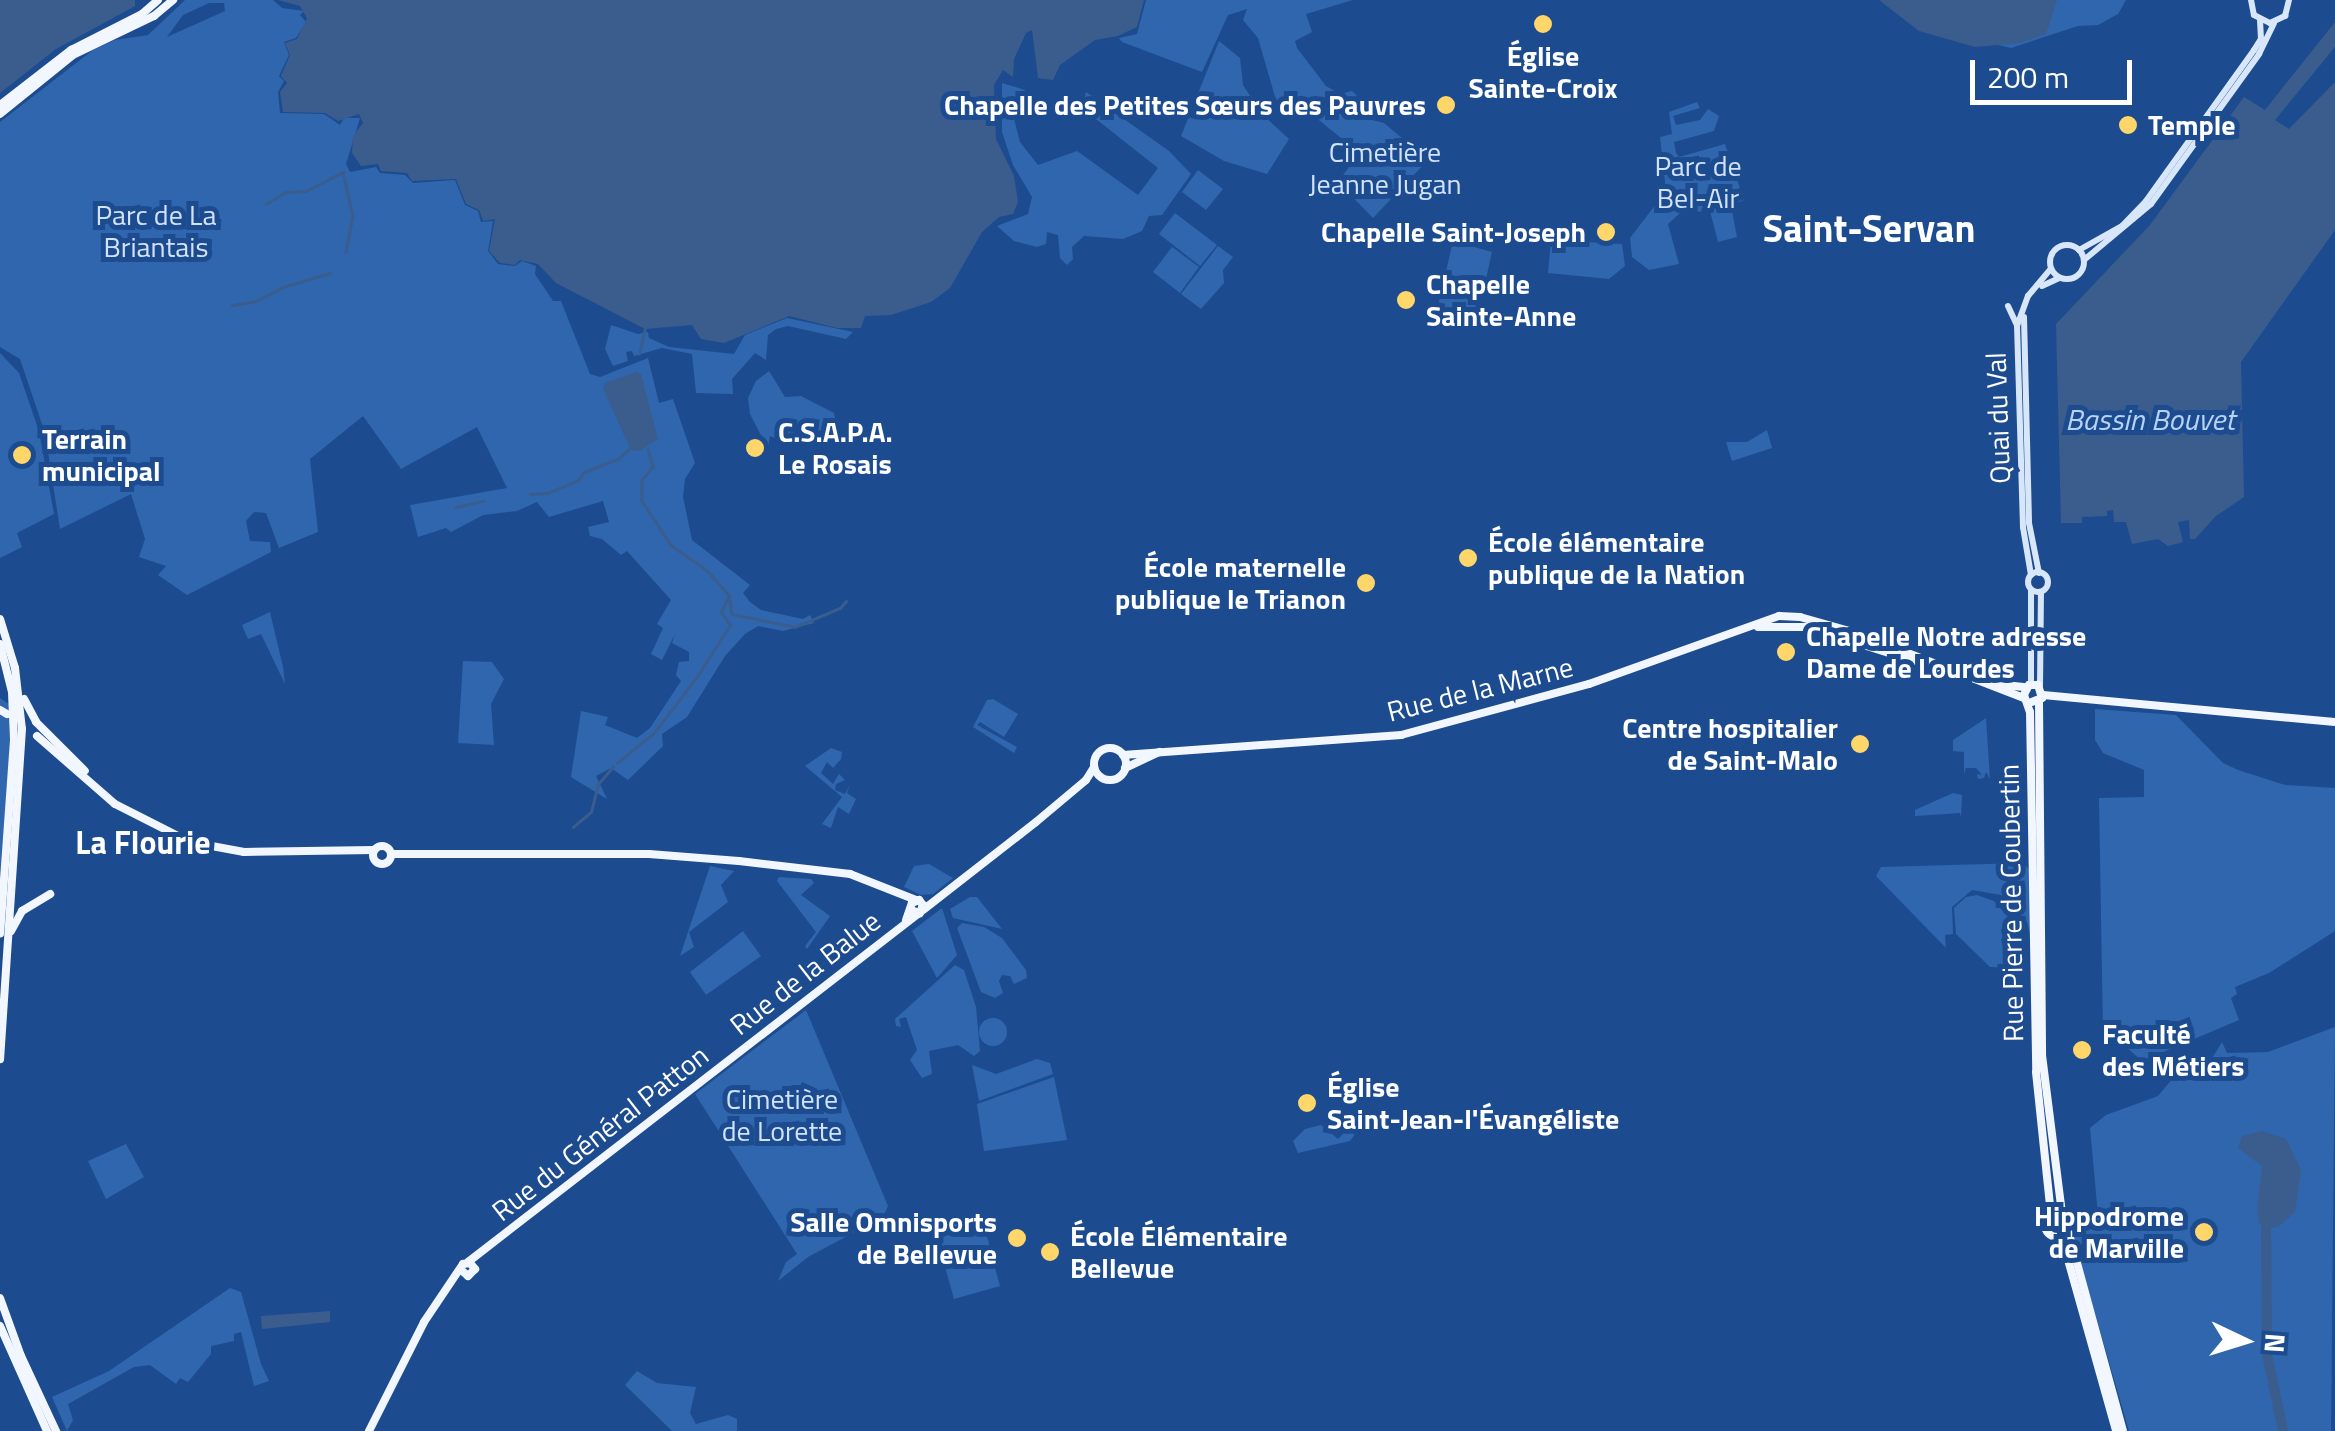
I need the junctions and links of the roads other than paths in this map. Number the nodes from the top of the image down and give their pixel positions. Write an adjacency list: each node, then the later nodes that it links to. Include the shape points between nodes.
1 (158, 0): 7 (main road, via 71,50)
2 (173, 0): 8 (main road, via 74,56)
3 (2251, 0): 5 (main road)
4 (2289, 0): 6 (main road, via 2287,13)
5 (2260, 21): 6 (main road); 9 (main road, via 2256,46 2146,202 2122,226)
6 (2274, 23): 10 (main road, via 2152,204)
7 (0, 105)
8 (0, 114)
9 (2079, 250): 10 (main road); 11 (main road, via 2057,248)
10 (2084, 260): 12 (main road, via 2077,277)
11 (2051, 270): 12 (main road); 14 (main road, Quai du Val, via 2028,296)
12 (2059, 278): 15 (main road, Quai du Val, via 2031,298 2022,329)
13 (2008, 306): 14 (main road)
14 (2017, 326): 15 (main road, Quai du Val, via 2024,527)
15 (2035, 574): 16 (main road); 17 (main road, via 2048,582)
16 (2031, 590): 17 (main road); 22 (main road)
17 (2041, 592): 22 (main road)
18 (0, 620): 20 (main road)
19 (0, 644): 37 (main road, via 14,715)
20 (18, 679): 32 (main road, via 29,714); 37 (main road, via 22,729)
21 (1995, 684): 22 (main road); 23 (main road); 26 (main road, Rue de la Marne, via 1855,637 1779,620 1590,684 1401,736)
22 (2036, 691): 23 (main road); 23 (main road, Rue Pierre de Coubertin); 24 (main road); 40 (main road, Rue Pierre de Coubertin)
23 (2026, 701): 40 (main road, Rue Pierre de Coubertin)
24 (2335, 722)
25 (37, 736): 32 (main road)
26 (1159, 752): 27 (main road, Rue de la Marne); 29 (main road, Rue de la Marne)
27 (1122, 755): 28 (main road, via 1102,750); 29 (main road)
28 (1094, 767): 30 (main road); 31 (main road, Rue de la Balue)
29 (1125, 768): 30 (main road, via 1116,779)
30 (1101, 777): 31 (main road, Rue de la Balue)
31 (1086, 780): 36 (main road, Rue de la Balue, via 955,885)
32 (95, 788): 33 (main road, via 142,822 190,842 244,852)
33 (374, 854): 34 (main road, via 385,846); 34 (main road, via 382,864)
34 (392, 854): 36 (main road, via 663,855 840,872)
35 (50, 894): 37 (main road)
36 (917, 907): 38 (main road, Rue de la Balue)
37 (4, 933): 39 (main road)
38 (734, 1057): 49 (main road, Rue du Général Patton, via 468,1269 419,1330)
39 (0, 1060)
40 (2042, 1101): 41 (main road); 42 (main road)
41 (2051, 1214): 42 (main road); 44 (main road, via 2045,1226)
42 (2062, 1214): 43 (main road)
43 (2068, 1230): 44 (main road); 50 (main road)
44 (2057, 1237): 50 (main road)
45 (0, 1298): 48 (main road)
46 (0, 1326): 47 (main road)
47 (47, 1431)
48 (56, 1431)
49 (373, 1431)
50 (2120, 1431)

